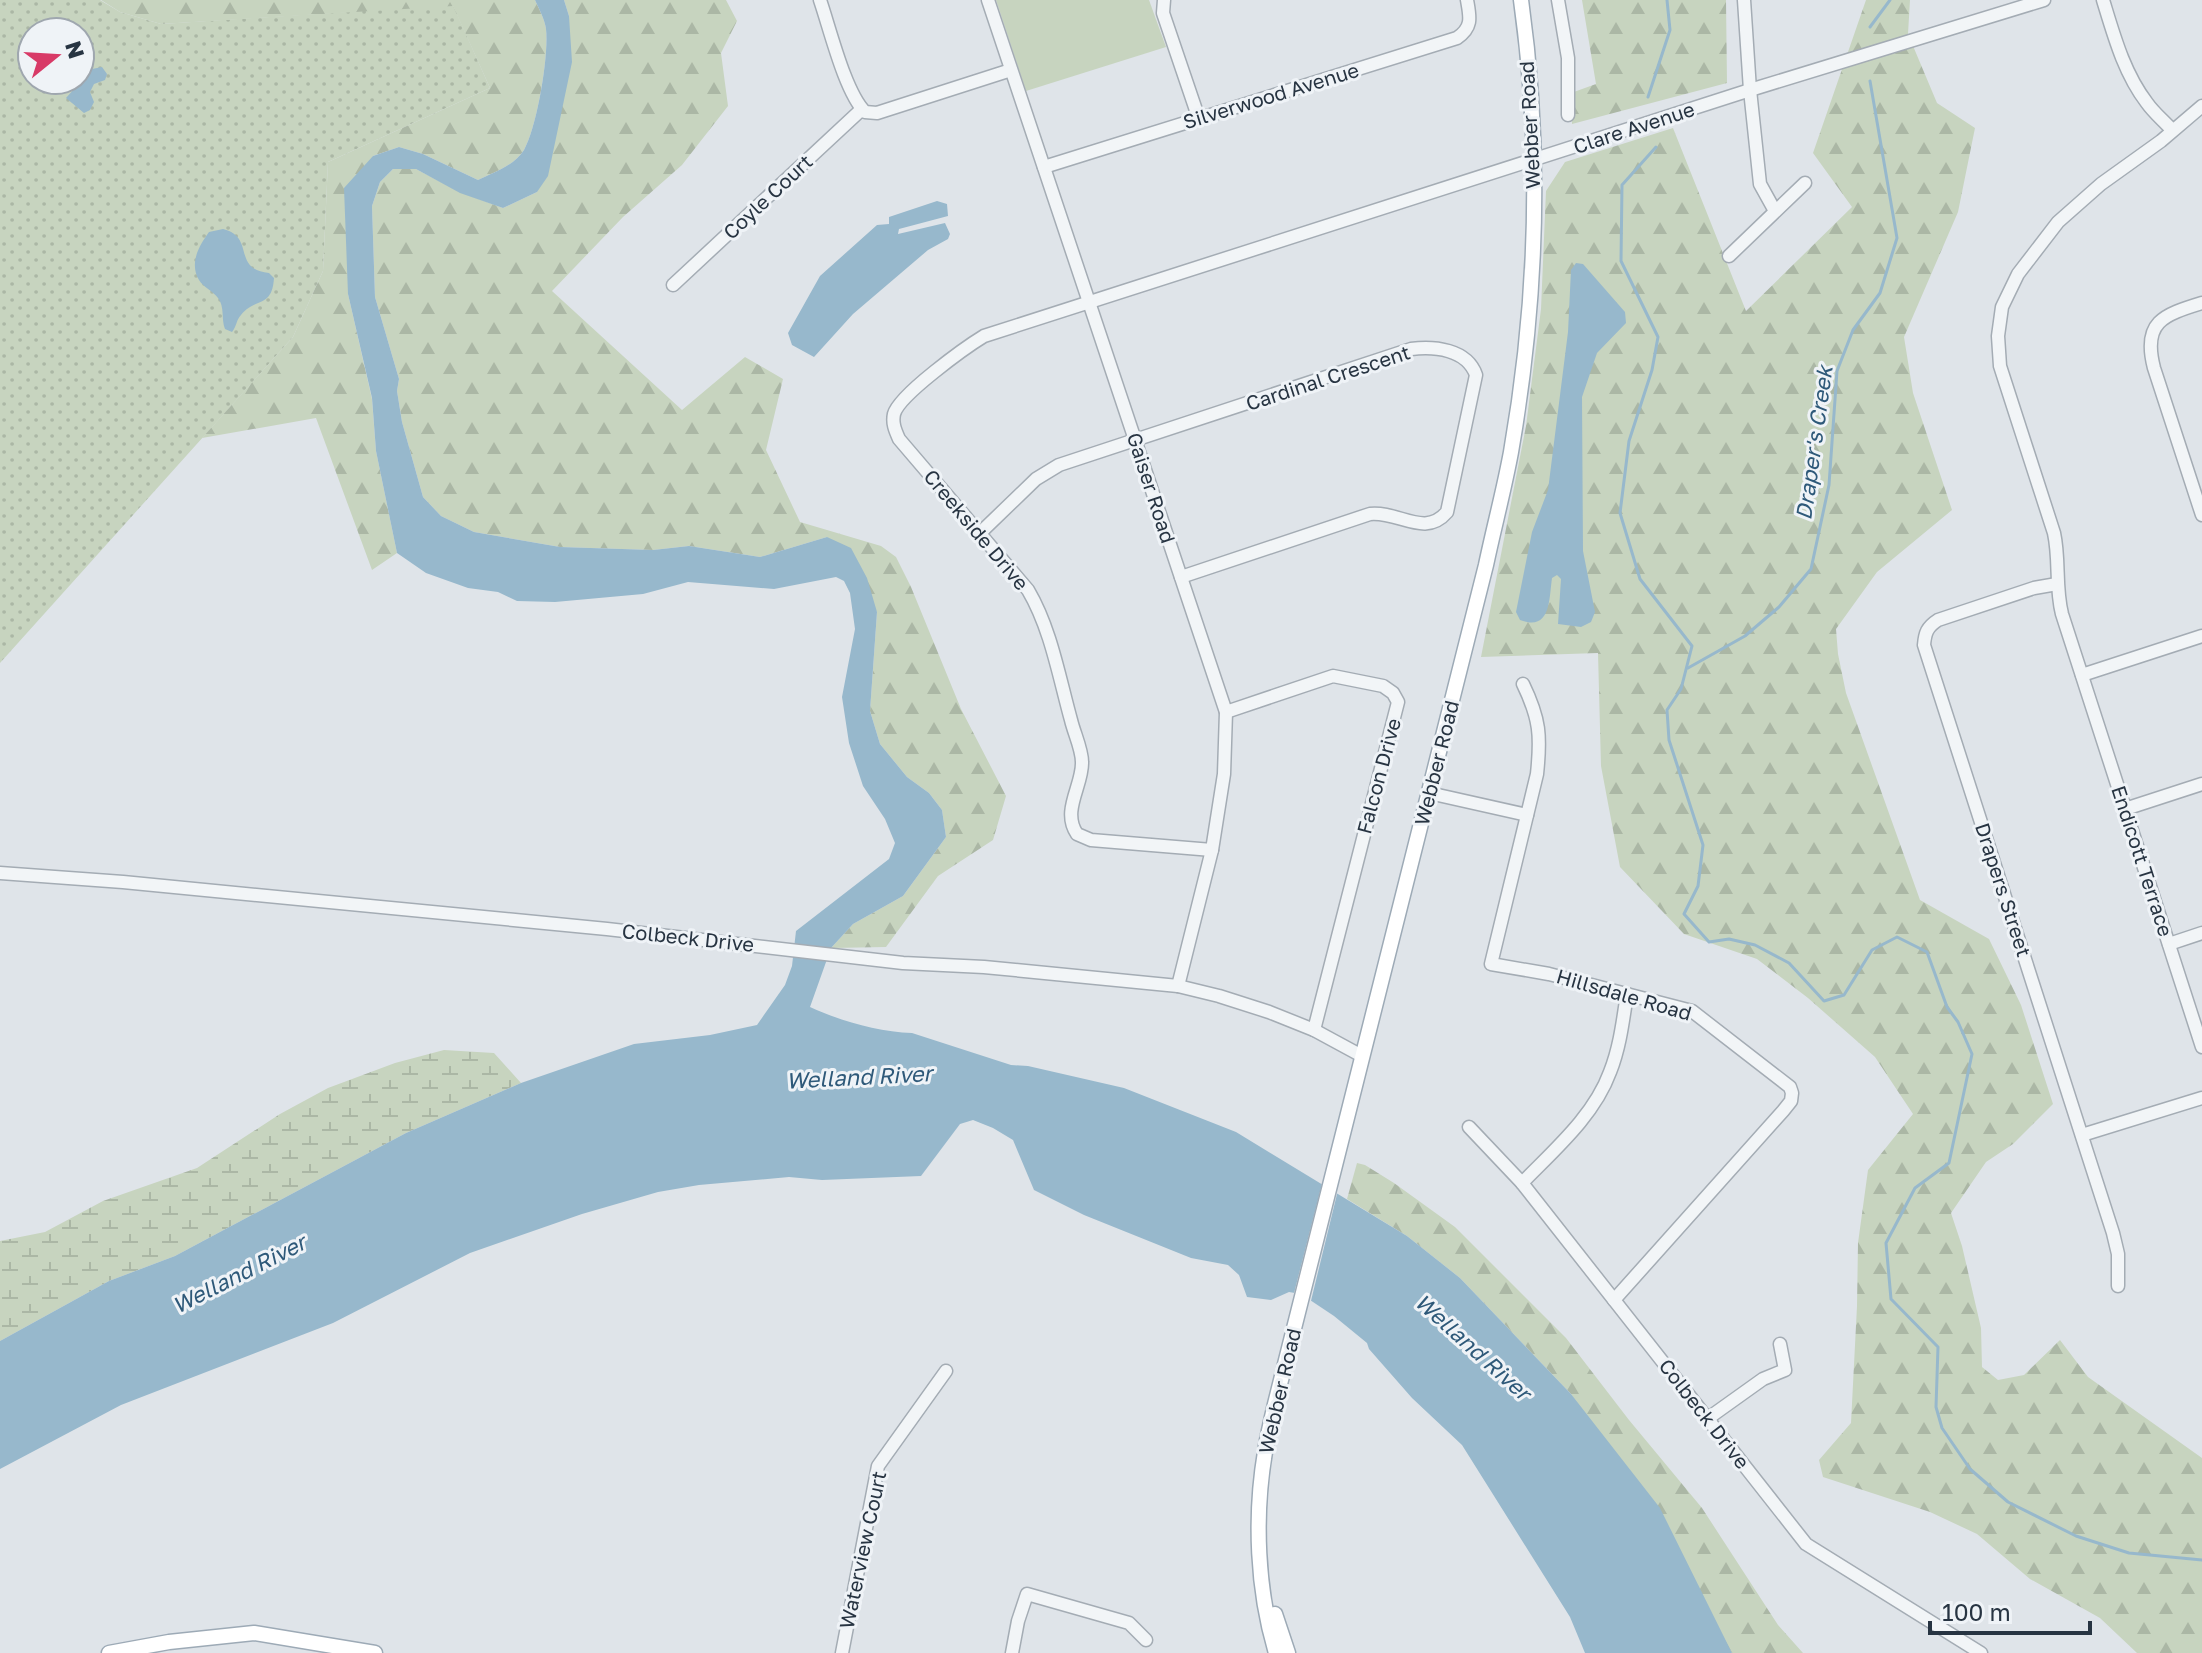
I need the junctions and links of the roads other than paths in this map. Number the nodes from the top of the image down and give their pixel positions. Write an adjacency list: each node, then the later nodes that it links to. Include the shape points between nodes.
1 (820, 0): 13 (street, via 850,90)
2 (988, 0): 10 (street, Gaiser Road)
3 (1164, 0): 15 (street, via 1163,13)
4 (1467, 0): 15 (street, Silverwood Avenue, via 1470,24 1457,38)
5 (1521, 0): 17 (main road, Webber Road)
6 (1558, 0): 14 (street, via 1568,58)
7 (1744, 0): 11 (street)
8 (2044, 0): 11 (street, Clare Avenue)
9 (2103, 0): 16 (street, via 2130,76 2148,106)
10 (1011, 70): 13 (street, via 877,113); 18 (street, Gaiser Road)
11 (1750, 90): 17 (street, Clare Avenue); 20 (street, via 1760,184)
12 (2202, 106): 16 (street, Endicott Terrace)
13 (862, 109): 22 (street, Coyle Court)
14 (1568, 115)
15 (1199, 119): 18 (street, Silverwood Avenue)
16 (2172, 130): 29 (street, Endicott Terrace, via 2058,222 2018,274 2002,307 2000,366 2054,533)
17 (1533, 160): 23 (street, Clare Avenue); 35 (main road, Webber Road, via 1527,337 1511,450)
18 (1044, 167): 23 (street, Gaiser Road)
19 (1805, 183): 20 (street)
20 (1775, 211): 21 (street)
21 (1729, 256)
22 (673, 285)
23 (1089, 303): 25 (street, Gaiser Road); 27 (street, Creekside Drive, via 984,336 896,410 899,439)
24 (2202, 303): 26 (street, via 2172,313 2153,329 2149,343)
25 (1135, 441): 27 (street, via 1046,472); 28 (street, Gaiser Road); 28 (street, Cardinal Crescent, via 1411,349 1435,347 1464,358 1476,375 1447,512 1440,520 1418,523 1370,514)
26 (2202, 515)
27 (979, 534): 38 (street, Creekside Drive, via 1028,590 1041,617 1082,763 1071,821 1077,834 1091,840)
28 (1181, 577): 33 (street, Gaiser Road)
29 (2057, 584): 31 (street, Endicott Terrace); 49 (street, Drapers Street, via 1938,620 1929,626 1924,645)
30 (2202, 636): 31 (street)
31 (2082, 675): 36 (street, Endicott Terrace)
32 (1523, 684): 37 (street, Hillsdale Road, via 1539,735)
33 (1226, 712): 38 (street, Gaiser Road, via 1224,774); 44 (street, Falcon Drive, via 1333,676 1383,686 1398,702)
34 (2202, 784): 36 (street)
35 (1429, 793): 37 (street); 46 (main road, Webber Road)
36 (2125, 809): 41 (street, Endicott Terrace)
37 (1527, 815): 43 (street, Hillsdale Road, via 1491,964)
38 (1212, 850): 42 (street, Gaiser Road)
39 (0, 873): 42 (street, Colbeck Drive)
40 (2202, 933): 41 (street)
41 (2169, 944): 45 (street, Endicott Terrace)
42 (1178, 986): 44 (street, Colbeck Drive)
43 (1627, 994): 50 (street, via 1610,1074 1597,1098); 52 (street, Hillsdale Road, via 1692,1011 1772,1071 1792,1093 1783,1111)
44 (1314, 1030): 46 (street, Colbeck Drive)
45 (2202, 1047)
46 (1362, 1056): 56 (main road, Webber Road, via 1265,1452)
47 (2202, 1098): 49 (street)
48 (1469, 1127): 50 (street, Colbeck Drive)
49 (2082, 1135): 51 (street, Drapers Street, via 2113,1233)
50 (1522, 1183): 52 (street, Colbeck Drive)
51 (2118, 1286)
52 (1614, 1300): 55 (street, Colbeck Drive)
53 (1780, 1344): 55 (street, via 1785,1370 1763,1379)
54 (946, 1371): 60 (street, Waterview Court, via 878,1466)
55 (1707, 1419): 64 (street, Colbeck Drive, via 1806,1544)
56 (1260, 1514): 62 (main road, Webber Road, via 1262,1584); 63 (main road, Webber Road, via 1272,1603)
57 (1146, 1640): 61 (street, via 1129,1623 1027,1594)
58 (109, 1653): 59 (main road, via 254,1633)
59 (375, 1653)
60 (842, 1653)
61 (1012, 1653)
62 (1276, 1653)
63 (1288, 1653)
64 (1981, 1653)

